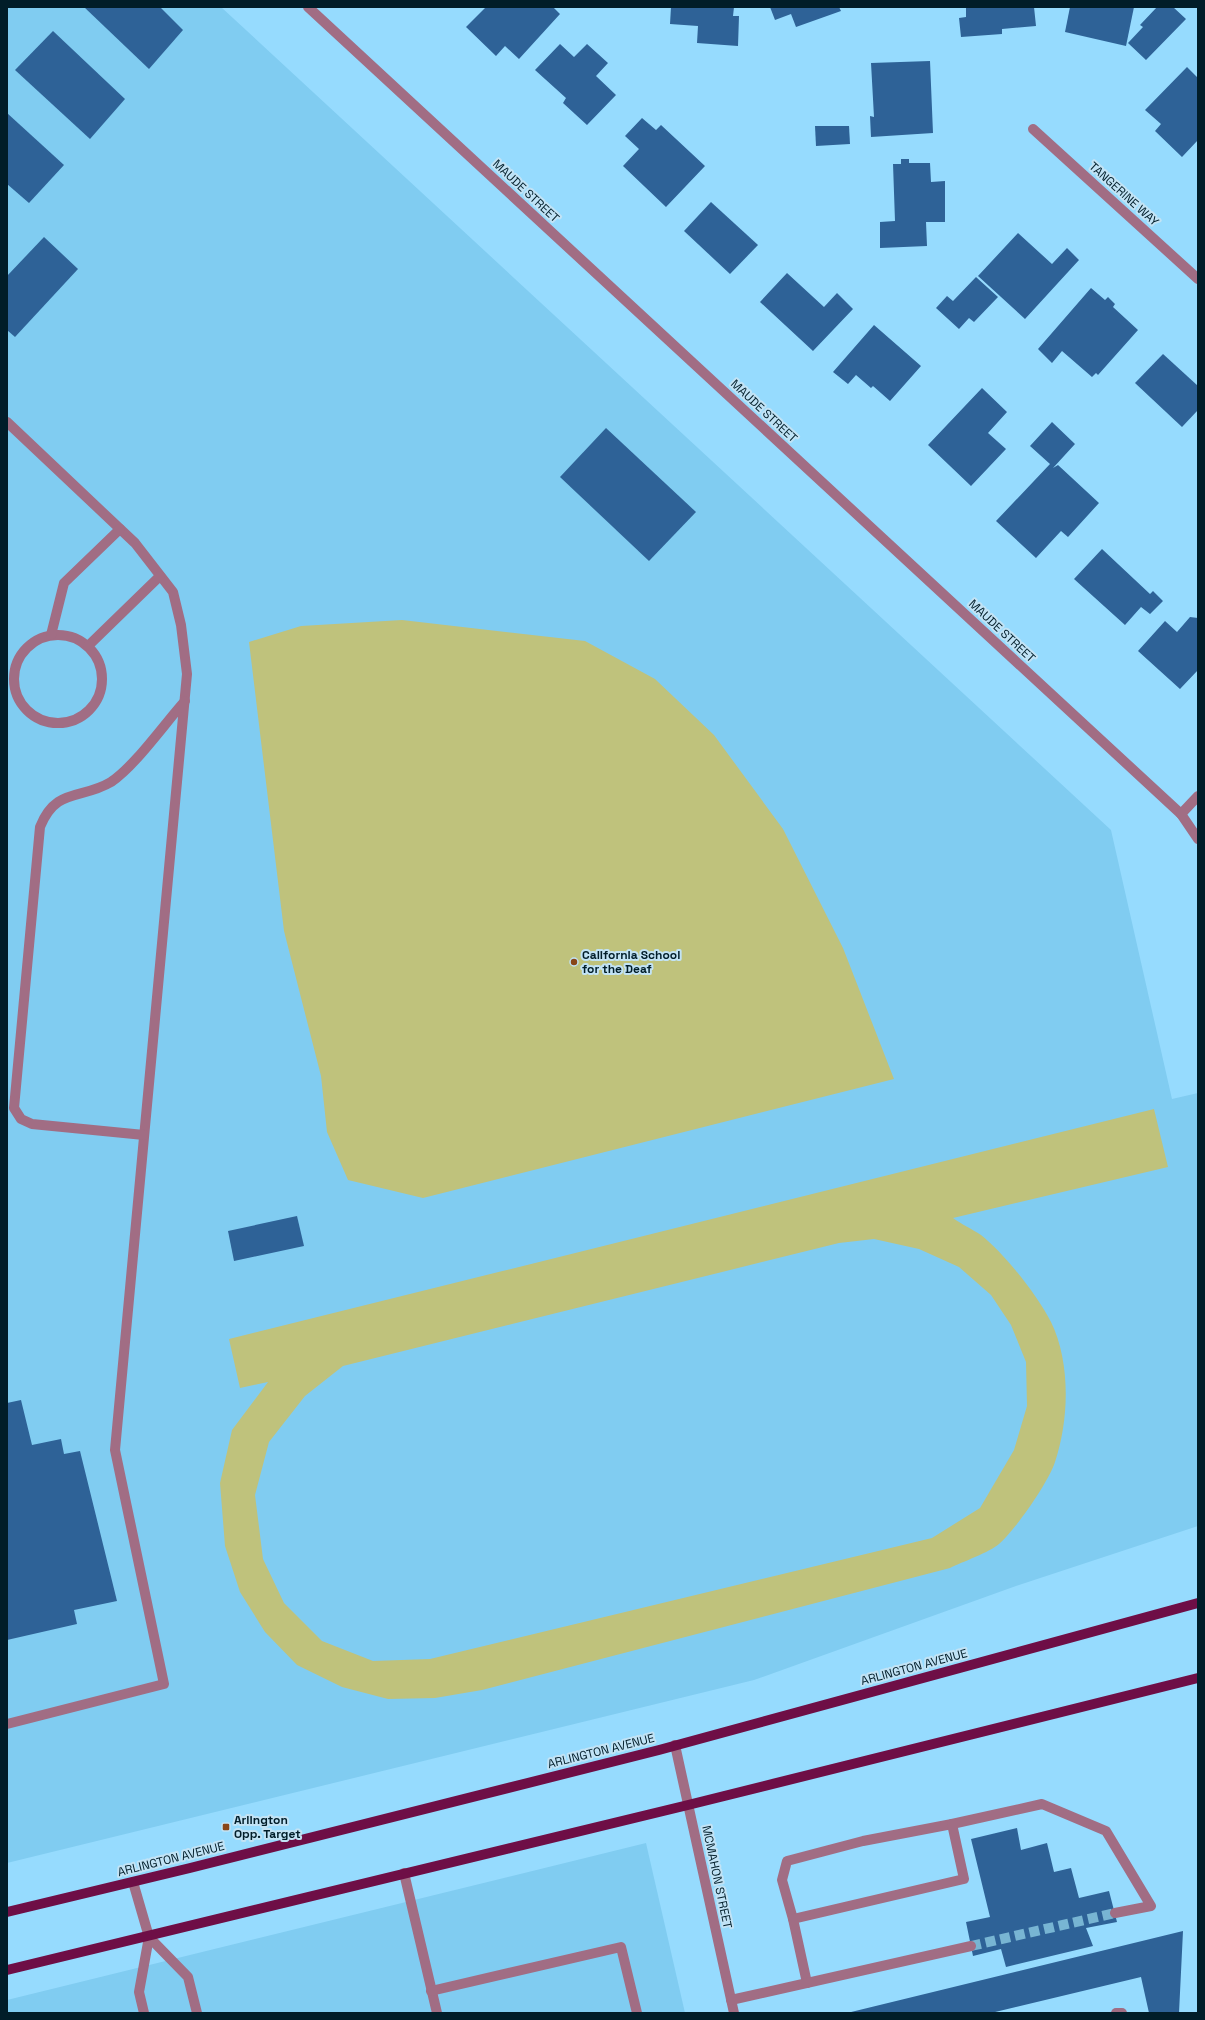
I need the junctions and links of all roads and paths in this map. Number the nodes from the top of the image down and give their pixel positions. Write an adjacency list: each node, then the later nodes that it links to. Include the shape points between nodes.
1 (308, 7): 11 (street, MAUDE STREET)
2 (1033, 129): 3 (street, TANGERINE WAY)
3 (1198, 279)
4 (7, 422): 5 (street)
5 (120, 529): 6 (street, via 135,543); 7 (street, via 64,583)
6 (160, 576): 8 (street); 9 (street, via 173,592 181,625 187,674)
7 (51, 635): 8 (street, via 70,636); 8 (street, via 36,640 25,649 17,662 14,676 15,691 22,704 32,715 46,721 61,723 75,720 88,712 97,700 102,686 102,671 97,657)
8 (88, 646)
9 (185, 701): 13 (street); 13 (street, via 130,765 110,782 65,797 45,815 40,828 14,1108 21,1119 32,1124)
10 (1198, 796): 11 (street)
11 (1181, 814): 12 (street, MAUDE STREET)
12 (1198, 839)
13 (144, 1135): 16 (street, via 115,1450 164,1684)
14 (1198, 1603): 17 (main road, ARLINGTON AVENUE)
15 (1198, 1678): 18 (main road)
16 (7, 1724)
17 (675, 1745): 18 (street, MCMAHON STREET); 21 (main road, ARLINGTON AVENUE)
18 (688, 1805): 20 (main road); 30 (street, MCMAHON STREET)
19 (952, 1824): 23 (street, via 1042,1804 1106,1831 1150,1906); 24 (street, via 863,1841 787,1860 782,1880); 24 (street, via 964,1879)
20 (404, 1874): 25 (main road); 29 (street)
21 (133, 1882): 22 (main road, ARLINGTON AVENUE); 25 (street)
22 (7, 1912)
23 (1114, 1913)
24 (793, 1919): 28 (street)
25 (148, 1937): 27 (main road); 31 (street, via 139,1992); 32 (street, via 188,1977)
26 (971, 1946): 28 (street)
27 (7, 1970)
28 (807, 1983): 30 (street)
29 (431, 1991): 33 (street); 34 (street, via 621,1947)
30 (730, 2000): 35 (street, MCMAHON STREET)
31 (144, 2013)
32 (197, 2013)
33 (437, 2013)
34 (637, 2013)
35 (734, 2013)
36 (1116, 2013): 37 (street)
37 (1122, 2013)

